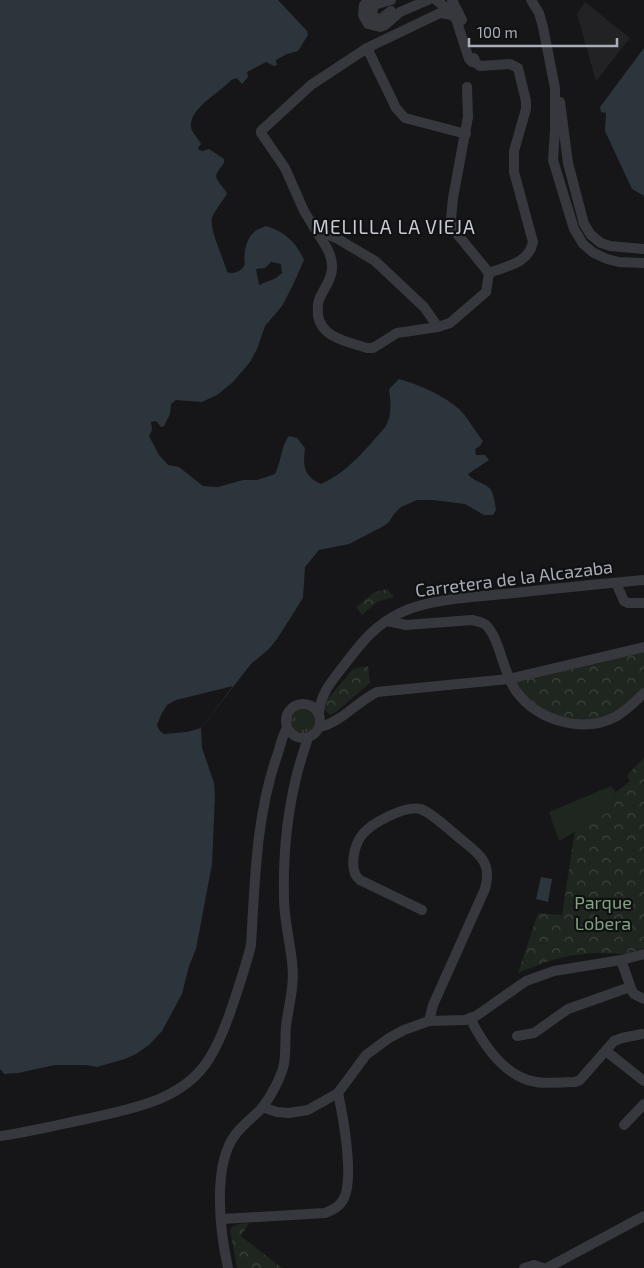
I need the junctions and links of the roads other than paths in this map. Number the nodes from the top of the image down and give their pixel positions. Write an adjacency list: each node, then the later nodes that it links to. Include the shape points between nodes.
1 (369, 0): 4 (street, via 362,15 368,24 380,27 400,12)
2 (391, 0): 3 (street, via 374,5 372,13 375,18 384,18)
3 (415, 0)
4 (428, 0)
5 (452, 0): 9 (street)
6 (524, 0): 10 (street)
7 (531, 0): 10 (street)
8 (437, 1): 9 (street)
9 (463, 24): 12 (street)
10 (543, 27): 14 (street)
11 (367, 48): 12 (street, via 428,17 446,12 456,19 469,59); 15 (street, via 396,108 405,118); 18 (street, via 314,83 261,133 285,168)
12 (476, 63): 21 (street, via 480,66 510,64 518,68 526,101 514,151 514,172 533,242 531,250 521,261)
13 (467, 87): 15 (street)
14 (555, 88): 16 (street, via 561,105); 17 (street)
15 (466, 134): 21 (street, via 451,219 454,230)
16 (568, 161): 17 (street, via 562,169); 19 (street, via 584,224 590,235 610,246)
17 (553, 164): 20 (street, via 574,229 583,244 607,259)
18 (315, 229): 22 (street, via 375,262 424,307); 22 (street, via 333,266 318,306 319,320 326,332 340,340 373,348 397,332)
19 (644, 249)
20 (644, 262)
21 (489, 273): 22 (street, via 486,292 450,323)
22 (438, 327)
23 (644, 580): 24 (street, Carretera de la Alcazaba)
24 (616, 583): 25 (street, via 624,601); 26 (street, Carretera de la Alcazaba, via 423,605 408,609)
25 (644, 603)
26 (386, 622): 28 (street, via 406,626 472,620 482,623 494,637); 29 (street, Carretera de la Alcazaba, via 363,640)
27 (644, 646): 28 (street)
28 (505, 679): 30 (street); 31 (street, via 538,712 579,724 595,724 614,718); 34 (street, via 377,692 330,724)
29 (330, 684): 32 (street, Carretera de la Alcazaba); 33 (street, Carretera de la Alcazaba, via 322,698)
30 (500, 691)
31 (644, 693)
32 (303, 704): 33 (street, via 313,706); 35 (street, via 293,707 286,718)
33 (319, 714): 34 (street)
34 (320, 727): 35 (street, via 313,736)
35 (297, 735): 49 (street, via 301,760 289,818 284,878 285,914 293,968 292,996 283,1067); 51 (street, via 280,748 268,785 258,844 250,951 225,1027 209,1059 186,1084 155,1101)
36 (422, 910): 42 (street, via 360,880 352,868 361,836 391,815 408,809 422,809 446,827 476,851 487,871 485,889 433,1005)
37 (644, 954): 38 (street)
38 (621, 960): 39 (street); 41 (street, via 540,975 515,988 483,1013)
39 (630, 987): 40 (street); 44 (street, via 568,1009 534,1033)
40 (641, 997)
41 (470, 1018): 42 (street); 45 (street, via 488,1049 509,1070 530,1081 575,1082)
42 (429, 1021): 47 (street, via 404,1030 377,1046 366,1055)
43 (642, 1034): 45 (street, via 618,1039)
44 (517, 1036)
45 (606, 1051): 46 (street)
46 (644, 1081)
47 (338, 1093): 49 (street, via 299,1112 277,1112); 53 (street, via 346,1141 348,1183 341,1204 325,1213)
48 (644, 1104): 50 (street)
49 (262, 1107): 53 (street, via 240,1129 227,1150 221,1186)
50 (624, 1125)
51 (3, 1137)
52 (644, 1216): 57 (street)
53 (222, 1219): 54 (street)
54 (228, 1268)
55 (524, 1268): 56 (street)
56 (543, 1268)
57 (547, 1268)

